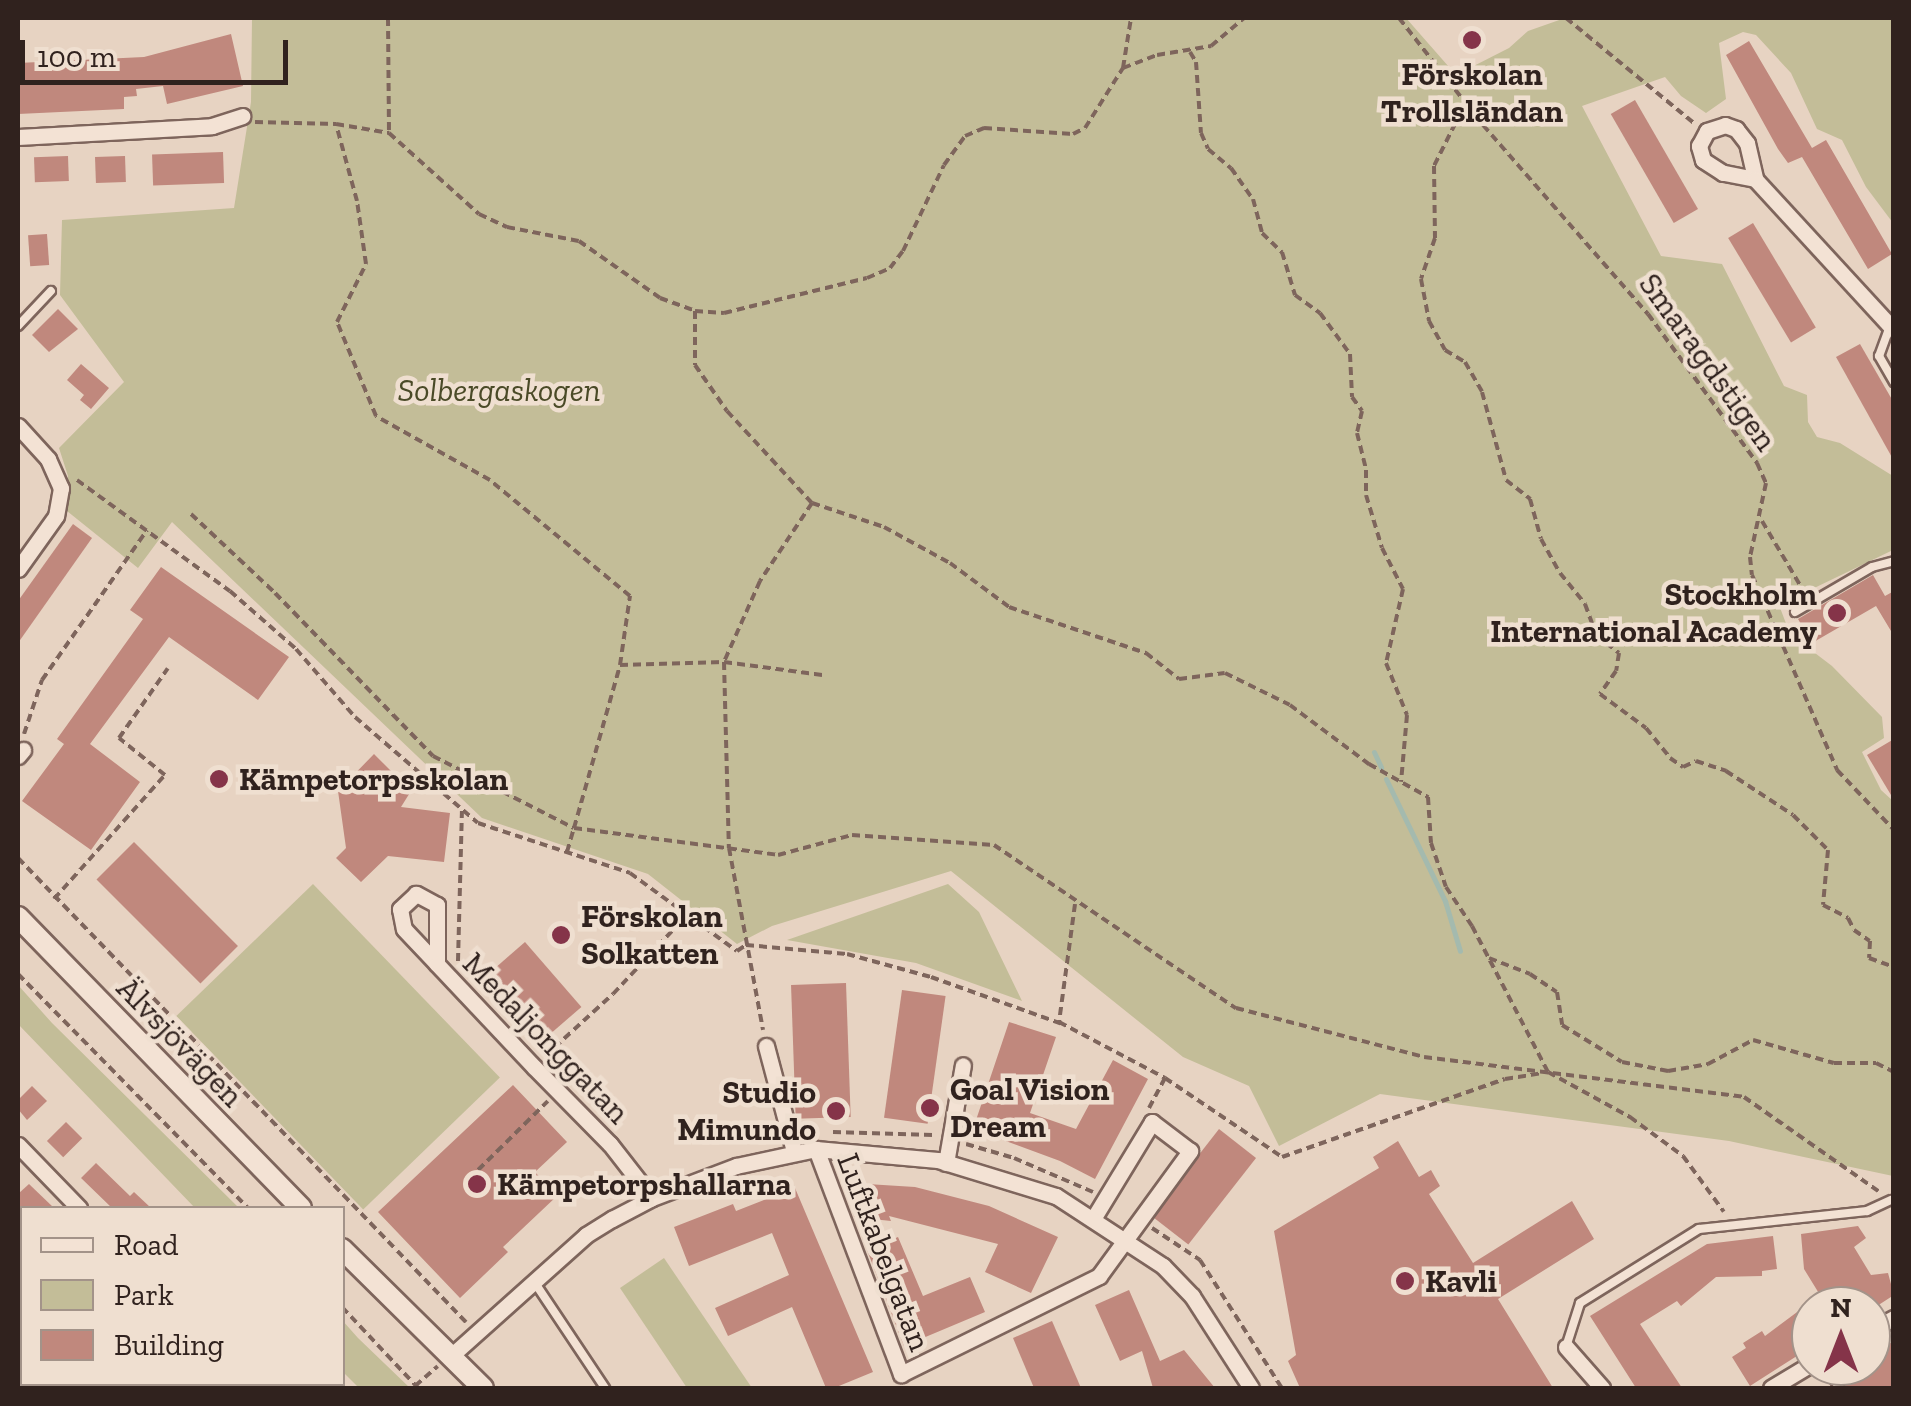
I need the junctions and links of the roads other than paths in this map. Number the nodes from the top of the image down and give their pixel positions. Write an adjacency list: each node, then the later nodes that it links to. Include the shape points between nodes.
1 (242, 116): 2 (street, via 212,126)
2 (18, 137)
3 (1755, 180): 3 (street, via 1722,174 1703,160 1699,146 1706,132 1714,126 1736,129 1747,143); 6 (street)
4 (50, 291): 5 (lane)
5 (18, 326)
6 (1892, 328): 7 (lane, via 1879,356)
7 (1894, 382)
8 (18, 426): 10 (street, via 60,482 56,516)
9 (1894, 560): 11 (lane)
10 (18, 569)
11 (1796, 612)
12 (18, 918): 23 (main road, Älvsjövägen)
13 (437, 964): 20 (street, Medaljonggatan, via 633,1169)
14 (766, 1046): 18 (street)
15 (963, 1065): 19 (street)
16 (18, 1145): 22 (street)
17 (816, 1148): 18 (street); 19 (street); 25 (street, Luftkabelgatan, via 901,1374 1099,1276)
18 (794, 1151): 20 (street)
19 (946, 1162): 24 (street, via 1056,1196)
20 (652, 1198): 27 (street, via 586,1235)
21 (1891, 1200): 28 (lane, via 1866,1211 1699,1229 1580,1303)
22 (77, 1206)
23 (298, 1206)
24 (1093, 1219): 25 (street); 25 (street, via 1152,1122 1190,1151)
25 (1126, 1240): 32 (street, via 1192,1296)
26 (345, 1252): 29 (main road)
27 (533, 1280): 29 (street); 31 (lane)
28 (1566, 1347): 33 (street)
29 (452, 1355): 30 (main road)
30 (483, 1388)
31 (605, 1388)
32 (1251, 1388)
33 (1602, 1388)

